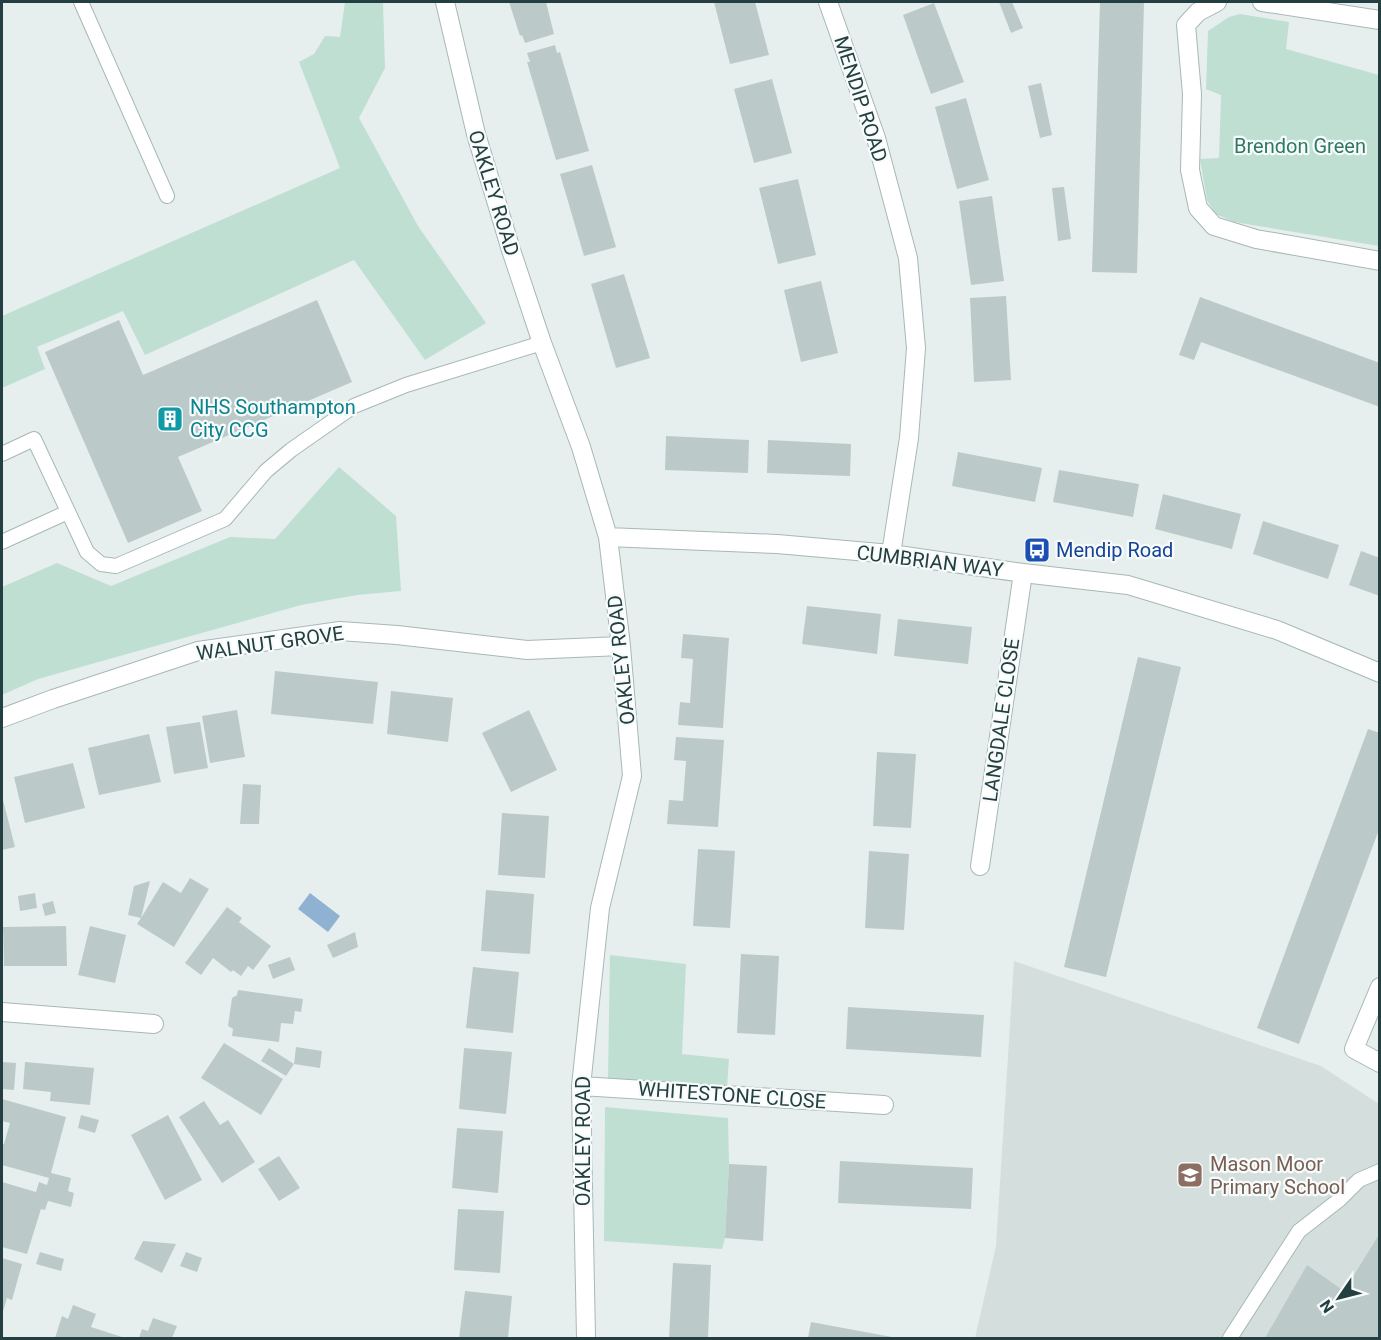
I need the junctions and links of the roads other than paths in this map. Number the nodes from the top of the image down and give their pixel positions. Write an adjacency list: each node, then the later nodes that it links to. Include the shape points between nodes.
1 (81, 2): 7 (lane)
2 (445, 2): 9 (street, OAKLEY ROAD, via 476,134)
3 (828, 2): 14 (street, MENDIP ROAD, via 876,138 908,258 916,348 909,438)
4 (1217, 2): 8 (street, via 1198,12 1186,25 1192,94 1190,170 1198,208 1214,226 1256,239)
5 (1262, 2): 6 (street)
6 (1380, 20)
7 (167, 196)
8 (1380, 261)
9 (542, 343): 11 (lane, via 406,385 354,406 266,471 225,519 116,566 101,564 87,552); 12 (street, OAKLEY ROAD, via 581,447)
10 (2, 454): 11 (lane, via 34,439)
11 (68, 512): 13 (lane)
12 (608, 537): 14 (street, CUMBRIAN WAY, via 777,544); 16 (street, OAKLEY ROAD)
13 (2, 542)
14 (891, 554): 15 (street, CUMBRIAN WAY)
15 (1023, 573): 17 (street, CUMBRIAN WAY, via 1128,585 1277,630); 19 (street, LANGDALE CLOSE)
16 (621, 646): 18 (street, WALNUT GROVE, via 527,650 340,631 198,651); 24 (street, OAKLEY ROAD, via 632,776 600,908)
17 (1380, 672)
18 (2, 718)
19 (980, 866)
20 (1380, 987): 23 (street, via 1354,1049)
21 (2, 1012): 22 (street)
22 (154, 1024)
23 (1380, 1064)
24 (580, 1086): 25 (street, WHITESTONE CLOSE); 27 (street, OAKLEY ROAD)
25 (884, 1105)
26 (1380, 1171): 28 (lane, via 1359,1180 1299,1231)
27 (586, 1338)
28 (1230, 1338)

